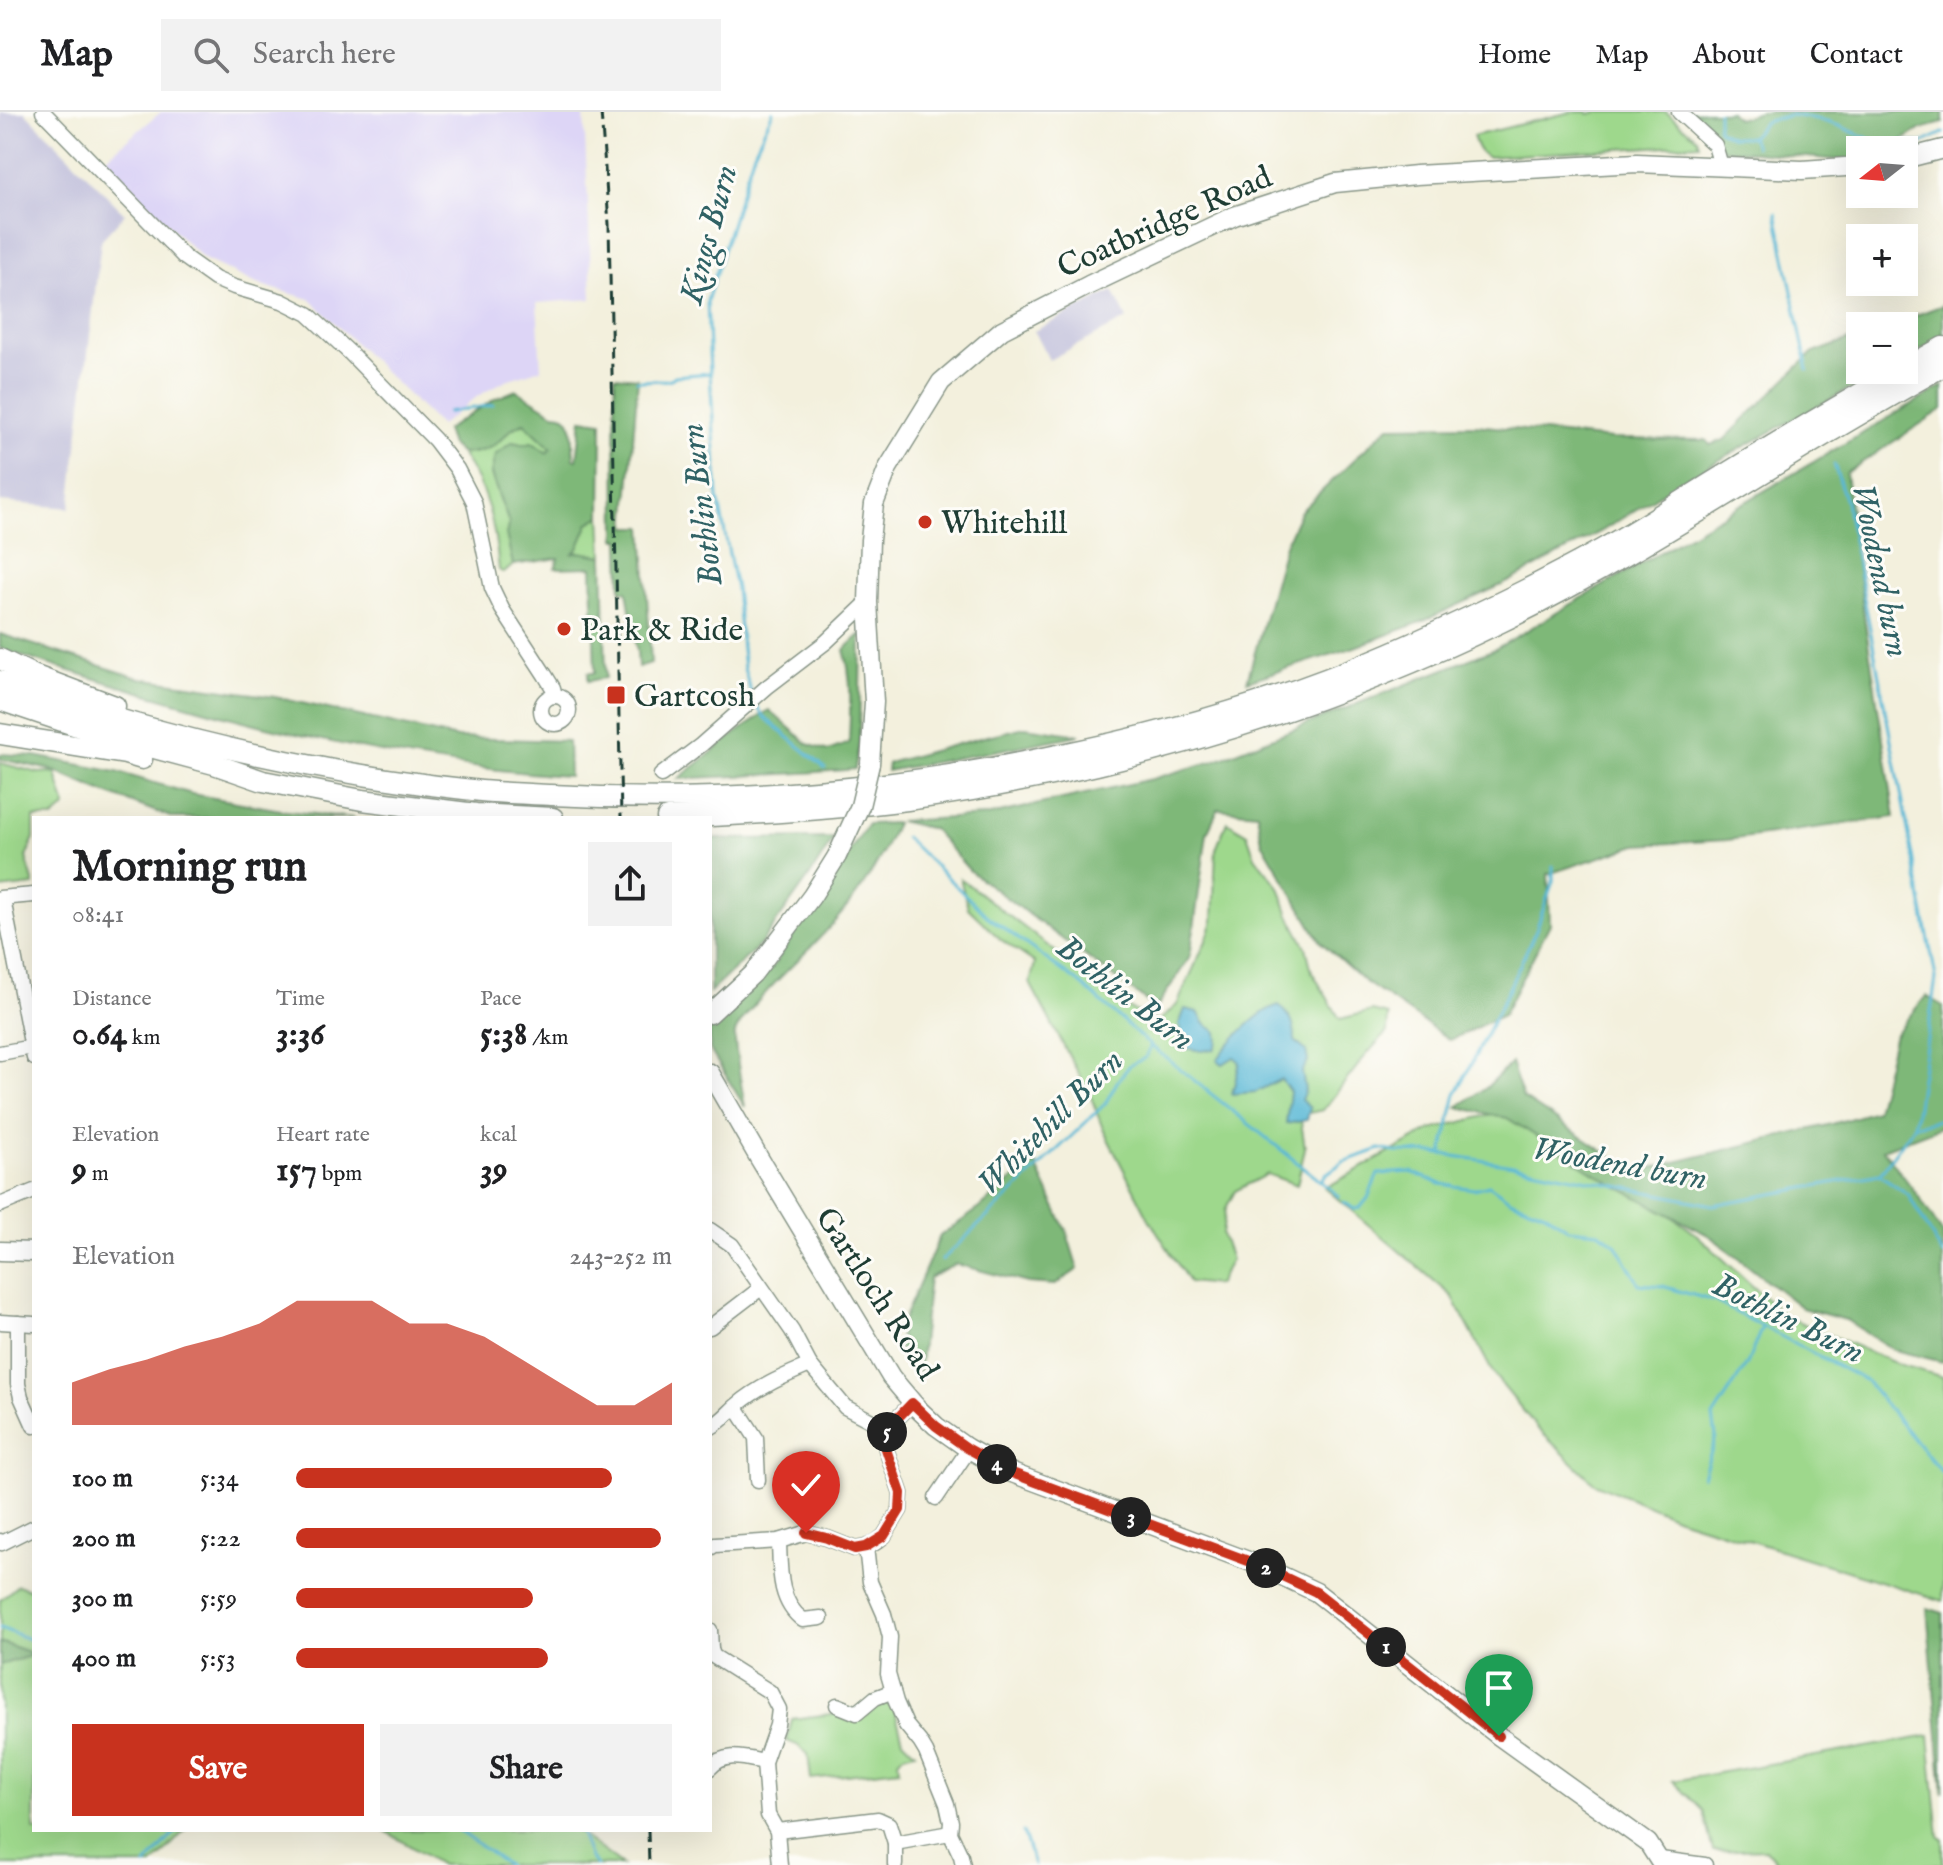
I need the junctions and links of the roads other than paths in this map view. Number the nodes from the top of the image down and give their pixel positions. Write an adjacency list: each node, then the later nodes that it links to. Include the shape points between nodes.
1 (43, 112): 14 (street, via 184,257 224,283 308,314 435,440 474,502 492,588)
2 (1679, 112): 5 (street, via 1715,145)
3 (1943, 149): 4 (main road)
4 (1918, 155)
5 (1721, 166): 6 (main road, Coatbridge Road); 11 (main road, Coatbridge Road, via 1637,163 1335,183 1234,216 1089,285 1002,330 941,382 888,468 874,504)
6 (1846, 167)
7 (1943, 347): 8 (highway)
8 (1918, 361)
9 (1943, 366): 21 (highway, via 1608,566 1501,622 1320,698 1175,745 981,788 809,810)
10 (1876, 384): 18 (highway, via 1600,550 1494,606 1386,655 1171,729 979,772 809,792 600,798)
11 (868, 602): 17 (street); 24 (main road, Coatbridge Road, bridge, via 874,702 870,764 860,806 812,896 753,974)
12 (0, 659): 18 (highway, via 130,711)
13 (0, 681): 18 (highway, via 198,742)
14 (555, 696)
15 (0, 700): 19 (highway, via 263,781)
16 (0, 734): 19 (highway, via 125,754 202,775 321,797)
17 (661, 775)
18 (416, 783)
19 (362, 800): 20 (highway)
20 (514, 816)
21 (702, 816)
22 (32, 895): 23 (street)
23 (2, 898): 25 (street)
24 (712, 1012)
25 (32, 1048)
26 (0, 1053): 27 (street)
27 (32, 1053)
28 (712, 1076): 40 (main road, Gartloch Road, via 891,1377)
29 (32, 1192): 30 (street)
30 (0, 1205)
31 (712, 1231): 34 (street, via 732,1245)
32 (0, 1251): 33 (main road)
33 (32, 1252)
34 (761, 1288): 38 (street); 39 (street)
35 (0, 1322): 36 (street)
36 (18, 1323): 37 (street); 42 (street, via 18,1384)
37 (32, 1324)
38 (712, 1325)
39 (810, 1365): 41 (street, via 777,1378); 44 (street, via 845,1407)
40 (912, 1403): 44 (street); 45 (main road, Gartloch Road)
41 (736, 1407): 43 (street); 46 (street, via 756,1438)
42 (32, 1422)
43 (712, 1426)
44 (887, 1429): 52 (street, via 886,1449 901,1493 900,1510 884,1536)
45 (969, 1449): 47 (street); 62 (main road, Gartloch Road, via 1012,1473 1259,1565 1316,1592 1499,1736 1648,1843)
46 (758, 1480)
47 (936, 1498)
48 (32, 1528): 49 (street)
49 (0, 1541)
50 (779, 1541): 51 (street); 52 (street, via 806,1533 855,1549); 53 (street, via 785,1596 803,1620)
51 (712, 1547)
52 (866, 1547): 55 (street, via 870,1582 890,1637 888,1674)
53 (821, 1618)
54 (712, 1652): 57 (street, via 770,1692 779,1709)
55 (893, 1691): 56 (street, via 857,1713); 60 (street, via 947,1804)
56 (837, 1705)
57 (764, 1762): 58 (street, via 730,1757); 59 (street, via 768,1815)
58 (712, 1766)
59 (777, 1831): 61 (street, via 878,1819 889,1824); 63 (street)
60 (950, 1833): 61 (street); 65 (street)
61 (895, 1843): 64 (street)
62 (1666, 1862): 66 (street, Gartloch Road)
63 (780, 1865)
64 (895, 1865)
65 (963, 1865)
66 (1705, 1865)

